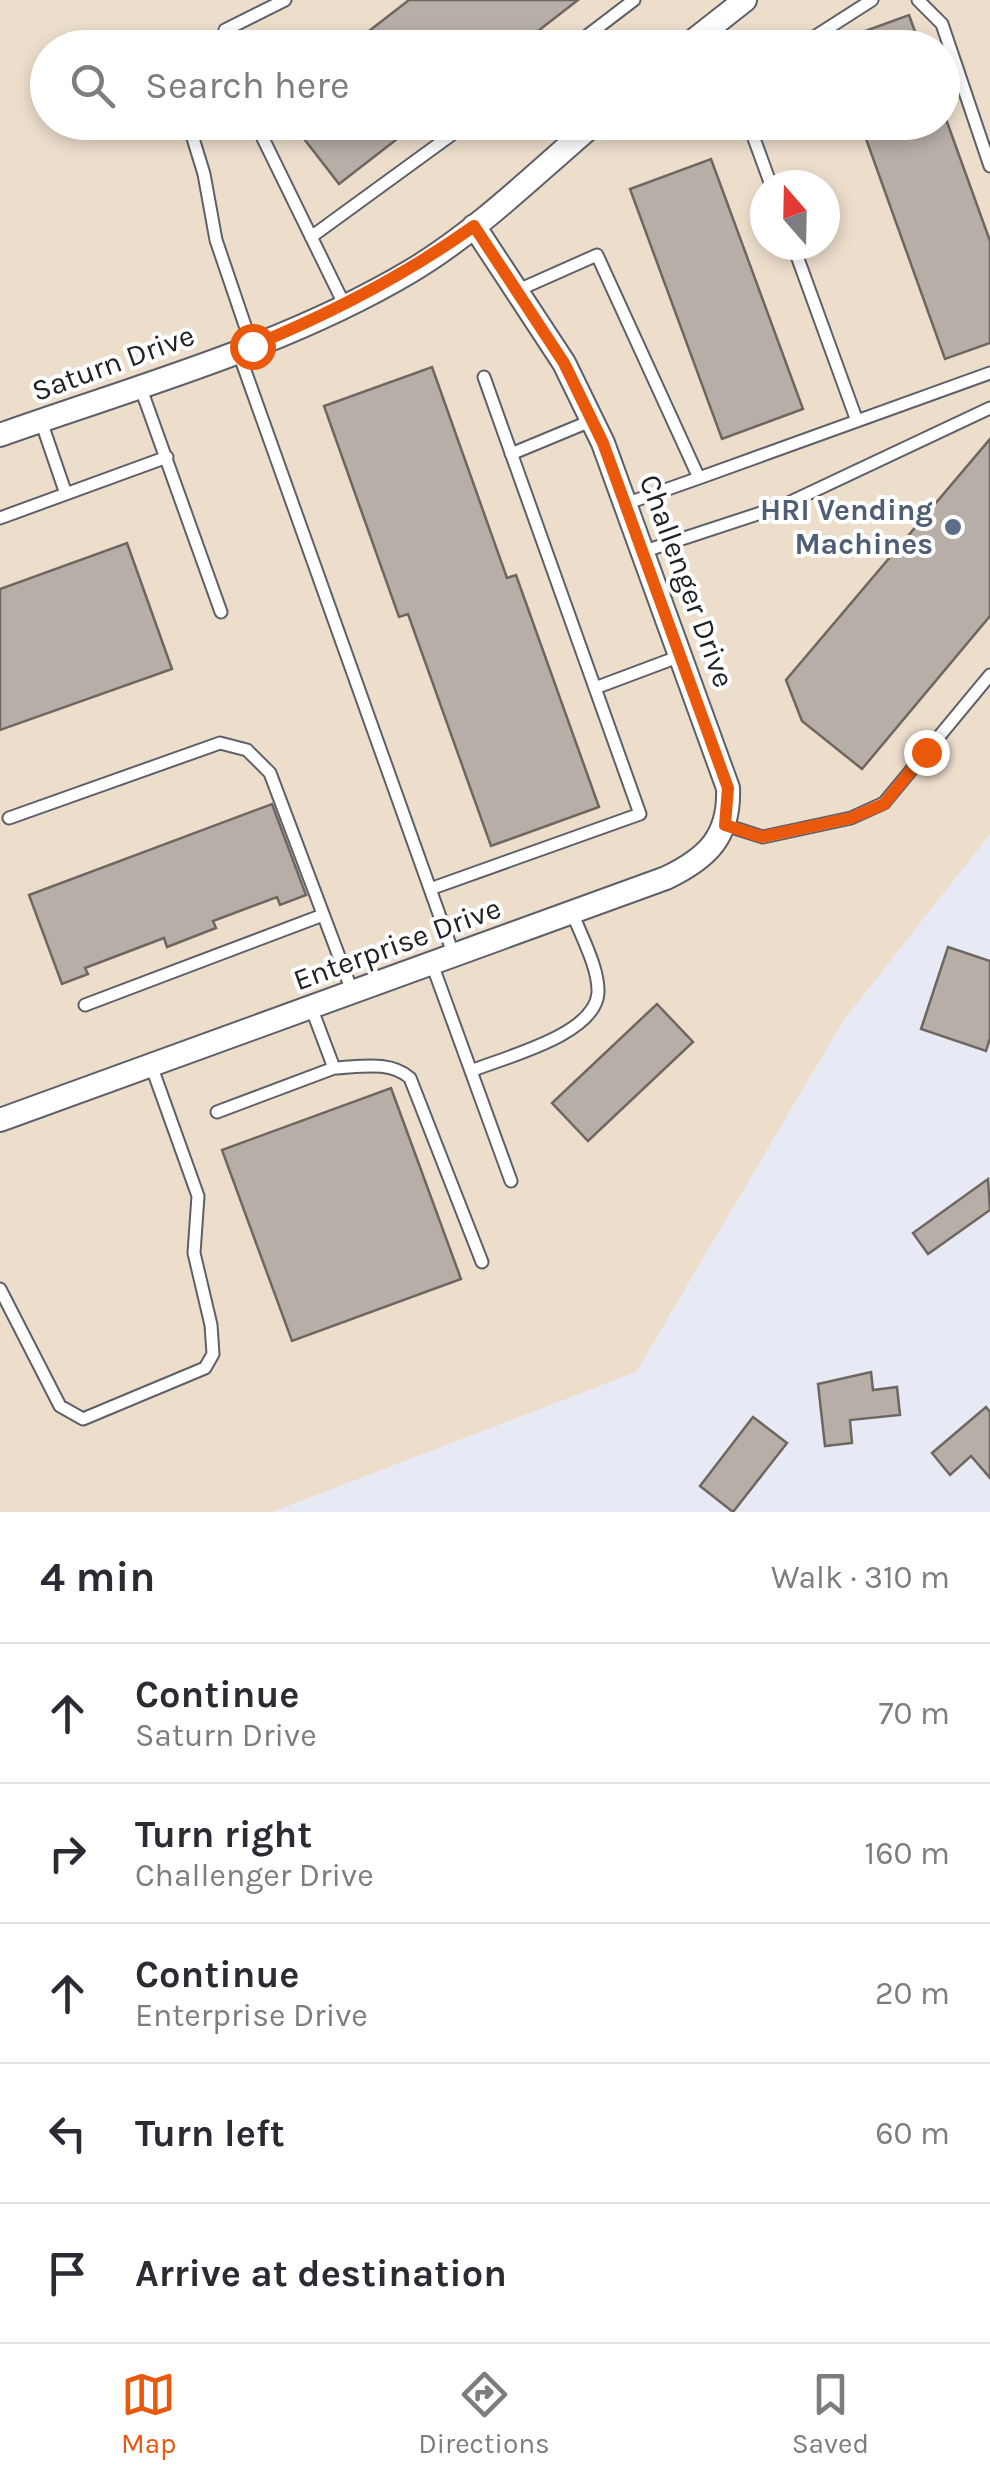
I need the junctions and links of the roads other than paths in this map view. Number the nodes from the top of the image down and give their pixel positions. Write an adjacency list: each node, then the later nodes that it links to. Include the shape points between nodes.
1 (285, 0): 6 (lane)
2 (634, 0): 7 (lane)
3 (744, 0): 8 (street)
4 (918, 0): 10 (lane)
5 (875, 1): 9 (lane)
6 (225, 30)
7 (595, 30)
8 (711, 30)
9 (827, 30)
10 (944, 30)
11 (960, 77): 17 (lane)
12 (194, 140): 24 (lane)
13 (265, 140): 20 (lane)
14 (443, 140): 20 (lane)
15 (575, 140): 19 (street, Saturn Drive)
16 (755, 140): 18 (lane)
17 (990, 166)
18 (766, 170)
19 (474, 226): 22 (street, Challenger Drive); 23 (street, Saturn Drive, via 413,270)
20 (311, 237): 23 (lane)
21 (798, 260): 31 (lane)
22 (516, 291): 30 (street, Challenger Drive); 35 (lane, via 597,255)
23 (345, 306): 24 (street, Saturn Drive)
24 (245, 348): 27 (street, Saturn Drive); 46 (lane)
25 (990, 373): 31 (lane)
26 (484, 377): 33 (lane)
27 (140, 386): 29 (street, Saturn Drive); 34 (lane)
28 (990, 408): 39 (lane, via 782,506)
29 (41, 420): 32 (street, Saturn Drive); 36 (lane)
30 (593, 420): 33 (lane); 37 (street, Challenger Drive)
31 (857, 421): 35 (lane)
32 (0, 435)
33 (511, 454): 43 (lane)
34 (167, 457): 36 (lane); 40 (lane)
35 (699, 478): 37 (lane)
36 (66, 494): 38 (lane)
37 (628, 504): 39 (street, Challenger Drive)
38 (0, 518)
39 (645, 551): 41 (street, Challenger Drive)
40 (221, 612)
41 (684, 655): 43 (lane); 45 (street, Challenger Drive, via 728,788)
42 (990, 675): 45 (lane, via 884,804 762,837)
43 (595, 688): 46 (lane, via 640,814)
44 (9, 818): 48 (lane, via 220,743 247,750 270,773)
45 (725, 825): 47 (street, Enterprise Drive, via 692,866)
46 (430, 889): 49 (lane)
47 (572, 912): 49 (street, Enterprise Drive); 55 (lane, via 596,976 598,995 590,1013 574,1030)
48 (323, 915): 50 (lane); 51 (lane)
49 (443, 960): 50 (street, Enterprise Drive); 55 (lane)
50 (352, 992): 52 (street, Enterprise Drive)
51 (85, 1005)
52 (311, 1006): 53 (street, Enterprise Drive); 54 (lane)
53 (150, 1065): 57 (street, Enterprise Drive); 60 (lane, via 198,1196 194,1254 212,1325 213,1354 205,1368 83,1419 60,1406)
54 (334, 1068): 56 (lane); 59 (lane, via 381,1066 410,1078)
55 (471, 1071): 58 (lane)
56 (216, 1112)
57 (0, 1120)
58 (512, 1181)
59 (482, 1262)
60 (0, 1289)

